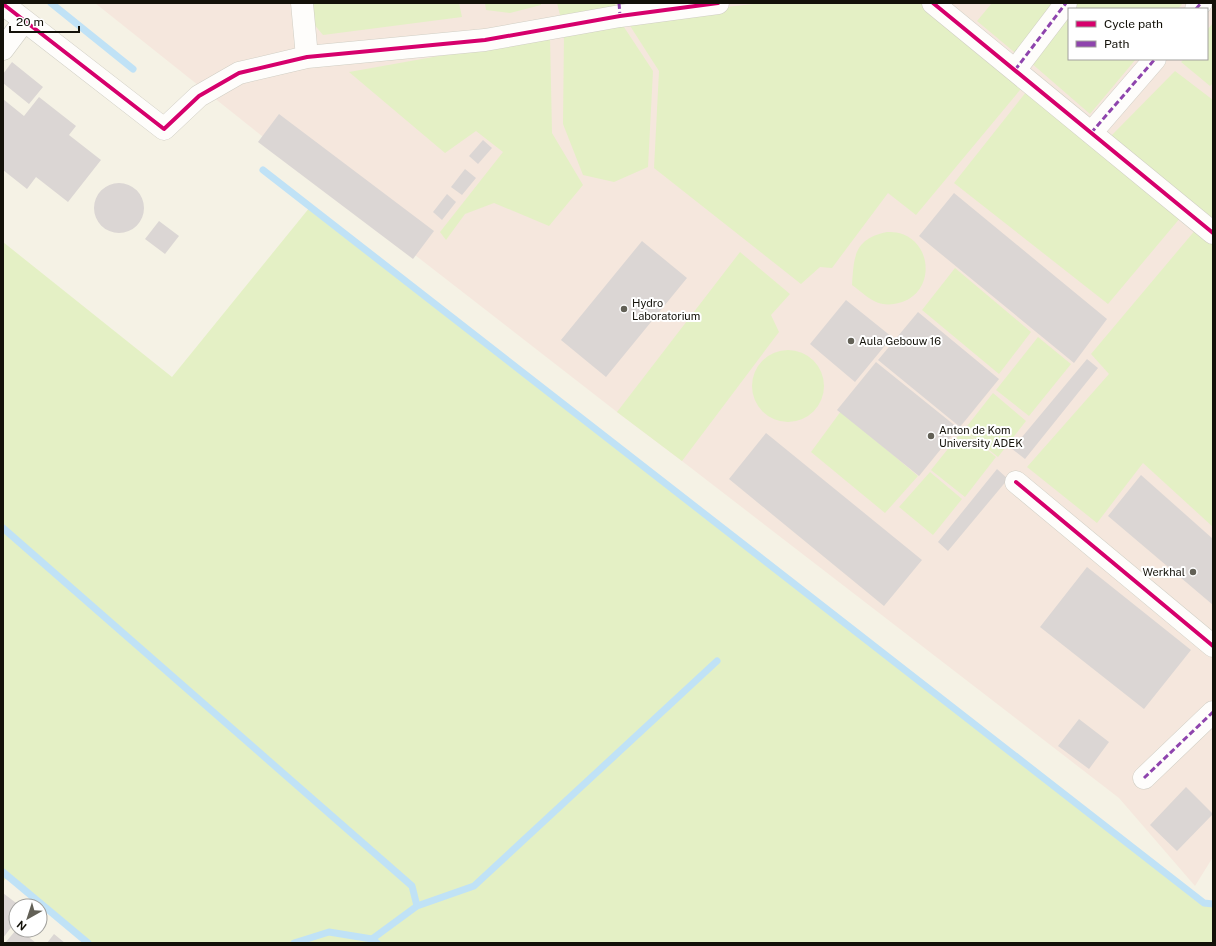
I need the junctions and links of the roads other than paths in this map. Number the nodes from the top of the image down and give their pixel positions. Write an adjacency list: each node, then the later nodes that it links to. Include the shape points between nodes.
1 (302, 3): 9 (street)
2 (718, 3): 6 (street)
3 (933, 3): 11 (street)
4 (1066, 3): 11 (street)
5 (3, 4): 7 (street)
6 (619, 10): 9 (street, via 485,40)
7 (24, 21): 8 (street); 9 (street, via 164,129 199,96 239,73)
8 (3, 49)
9 (307, 57)
10 (1154, 60): 12 (street)
11 (1015, 70): 12 (street)
12 (1091, 133): 13 (street)
13 (1213, 233)
14 (1016, 482): 15 (street)
15 (1213, 646)
16 (1213, 712): 17 (street)
17 (1144, 778)

